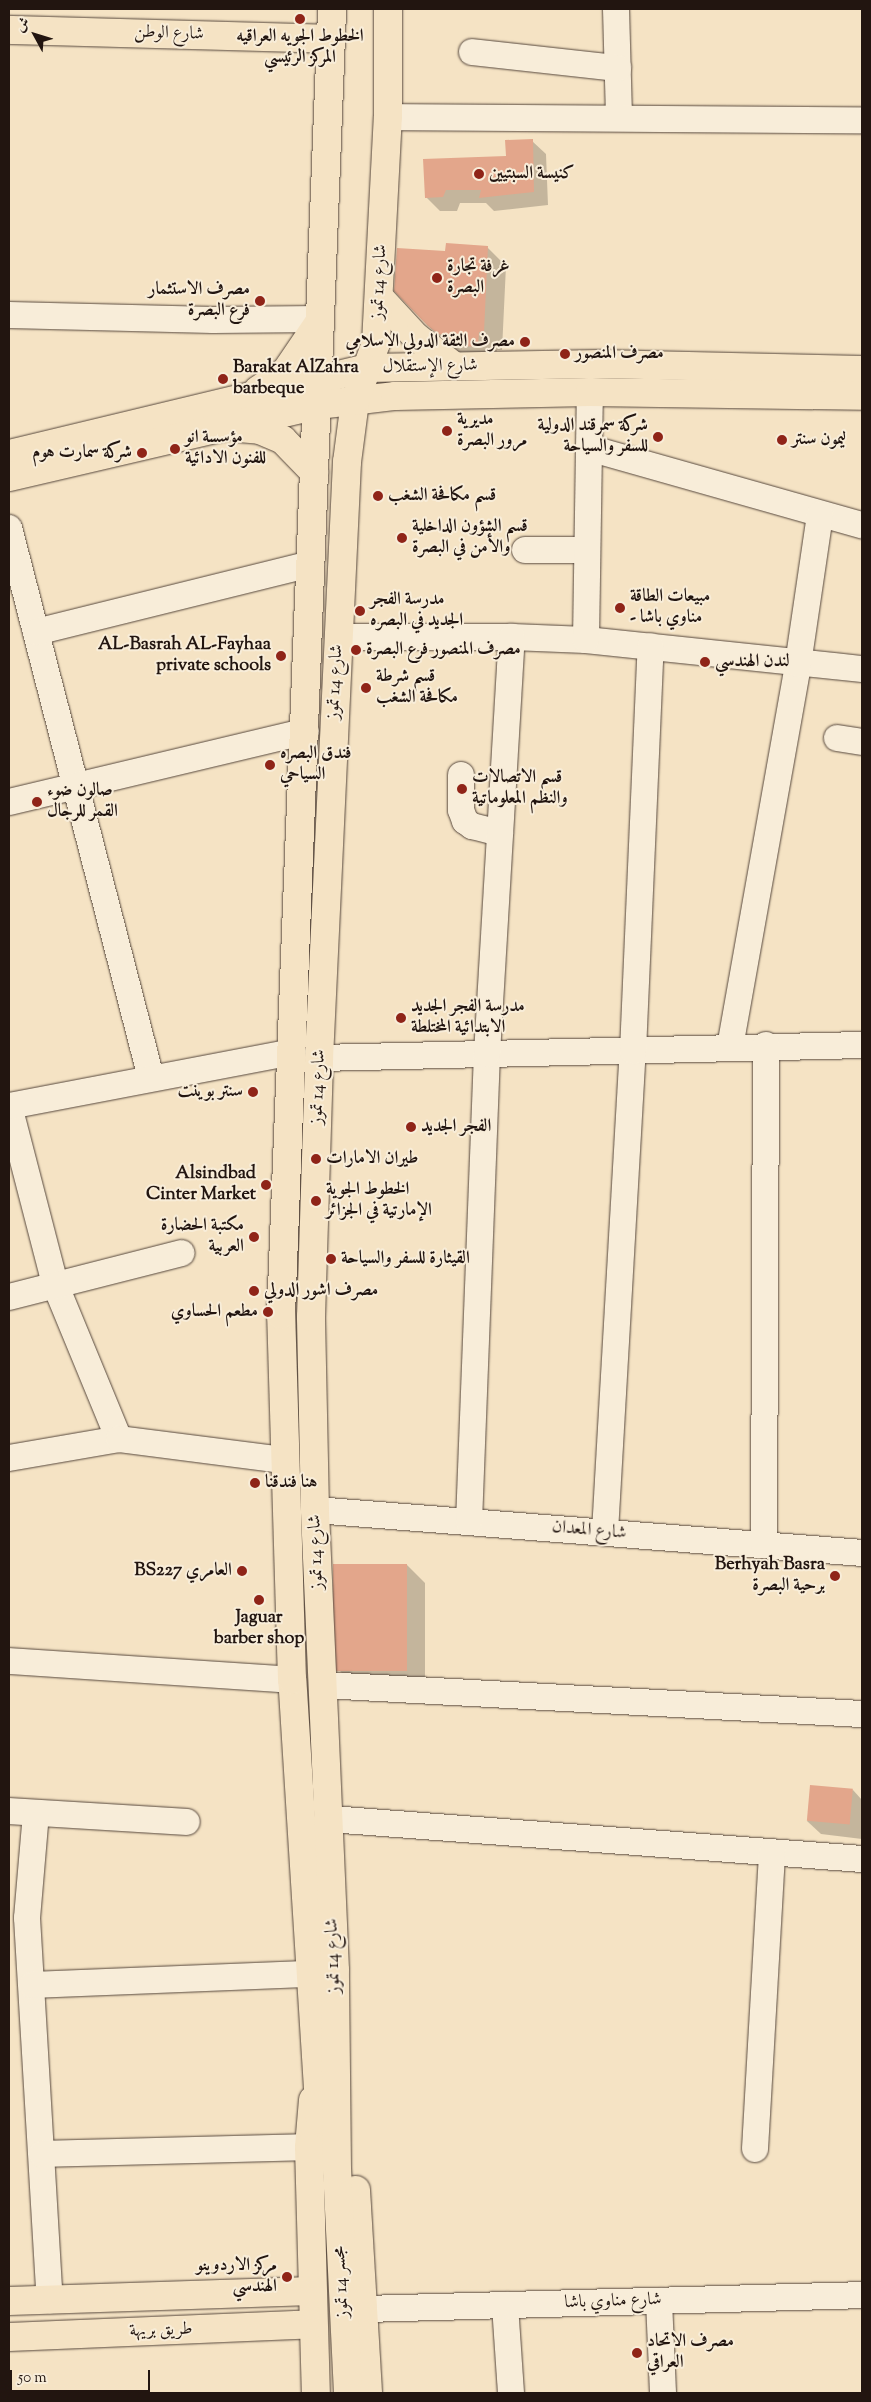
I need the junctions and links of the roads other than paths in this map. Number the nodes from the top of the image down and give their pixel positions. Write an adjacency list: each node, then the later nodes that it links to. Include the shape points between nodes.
1 (332, 9): 5 (main road, شارع 14 تموز)
2 (388, 9): 8 (main road, شارع 14 تموز)
3 (616, 9): 7 (street)
4 (9, 30): 5 (main road, شارع الوطن)
5 (330, 39): 13 (main road, شارع 14 تموز)
6 (472, 52): 7 (street)
7 (618, 68): 9 (street)
8 (388, 117): 9 (street); 11 (main road, شارع 14 تموز)
9 (619, 118): 10 (street)
10 (862, 120)
11 (380, 298): 14 (main road, via 416,337); 15 (main road, شارع 14 تموز, via 376,343)
12 (9, 315): 13 (street, via 203,320)
13 (320, 319): 17 (main road, شارع 14 تموز); 20 (main road, via 286,371)
14 (454, 366): 15 (main road, شارع الإستقلال); 16 (main road, شارع الإستقلال, via 601,364)
15 (366, 368): 17 (main road, شارع الإستقلال); 21 (main road, شارع 14 تموز)
16 (862, 370)
17 (318, 392): 20 (main road, شارع الإستقلال); 21 (main road, شارع الإستقلال); 22 (main road, شارع الإستقلال); 25 (main road, شارع 14 تموز)
18 (590, 392): 19 (main road, شارع الإستقلال); 21 (main road, شارع الإستقلال, via 395,396); 23 (street)
19 (862, 396)
20 (246, 398): 24 (main road, شارع الإستقلال)
21 (355, 401): 34 (main road, شارع 14 تموز, via 347,462)
22 (223, 430): 25 (main road, via 245,428 273,434); 26 (main road, شارع الإستقلال)
23 (589, 448): 27 (street); 31 (street)
24 (9, 454)
25 (314, 472): 32 (main road, شارع 14 تموز)
26 (9, 477)
27 (820, 515): 28 (street); 38 (street)
28 (862, 525)
29 (9, 528): 33 (street)
30 (525, 550): 31 (street)
31 (587, 550): 36 (street)
32 (311, 564): 33 (street); 40 (main road, شارع 14 تموز)
33 (36, 632): 44 (street)
34 (338, 637): 35 (street); 53 (main road, شارع 14 تموز)
35 (512, 637): 36 (street); 46 (street)
36 (586, 640): 37 (street)
37 (651, 646): 38 (street); 50 (street)
38 (798, 664): 39 (street); 49 (street)
39 (862, 669)
40 (306, 732): 44 (street); 51 (main road, شارع 14 تموز)
41 (837, 738): 42 (street)
42 (862, 742)
43 (461, 775): 46 (street, via 461,810 465,821)
44 (76, 786): 45 (street); 54 (street)
45 (9, 802)
46 (500, 833): 52 (street)
47 (862, 1044): 48 (street)
48 (766, 1045): 49 (street); 65 (street)
49 (730, 1047): 50 (street)
50 (633, 1051): 52 (street); 64 (street)
51 (294, 1052): 54 (street); 61 (main road, شارع 14 تموز, via 281,1315)
52 (487, 1054): 53 (street); 63 (street)
53 (319, 1058): 62 (main road, شارع 14 تموز, via 311,1317)
54 (151, 1078): 55 (street)
55 (9, 1106): 57 (street)
56 (181, 1253): 57 (street)
57 (55, 1284): 58 (street); 59 (street)
58 (9, 1297)
59 (119, 1439): 60 (street); 61 (street)
60 (9, 1458)
61 (284, 1460): 68 (main road, شارع 14 تموز)
62 (315, 1510): 63 (street, شارع المعدان); 69 (main road, شارع 14 تموز)
63 (469, 1522): 64 (street, شارع المعدان)
64 (605, 1532): 65 (street, شارع المعدان)
65 (764, 1545): 66 (street, شارع المعدان)
66 (862, 1553)
67 (9, 1661): 68 (street)
68 (292, 1680): 77 (main road, شارع 14 تموز)
69 (323, 1685): 70 (street); 73 (main road, شارع 14 تموز)
70 (862, 1714)
71 (9, 1811): 72 (street)
72 (36, 1813): 74 (street); 78 (street, via 27,1918)
73 (330, 1819): 75 (street); 79 (main road, شارع 14 تموز)
74 (187, 1822)
75 (772, 1852): 76 (street); 81 (street)
76 (862, 1859)
77 (311, 1974): 78 (street); 79 (main road, شارع 14 تموز)
78 (32, 1986): 82 (street)
79 (327, 2058): 80 (main road); 83 (main road, شارع 14 تموز); 90 (main road, via 352,2135)
80 (309, 2147): 82 (street); 84 (main road)
81 (755, 2149)
82 (42, 2154): 86 (street)
83 (330, 2172): 94 (main road, مجسر 14 تموز); 95 (main road, مجسر 14 تموز)
84 (304, 2292): 86 (main road, طريق بريهة); 91 (main road)
85 (862, 2295): 87 (street, شارع مناوي باشا)
86 (50, 2300): 88 (main road, طريق بريهة)
87 (659, 2300): 89 (street, شارع مناوي باشا); 98 (street)
88 (9, 2301)
89 (506, 2305): 90 (street, شارع مناوي باشا); 97 (street)
90 (364, 2309): 96 (main road)
91 (305, 2325): 92 (main road, طريق بريهة); 93 (main road)
92 (9, 2337)
93 (316, 2393)
94 (334, 2393)
95 (348, 2393)
96 (368, 2393)
97 (511, 2393)
98 (663, 2393)

